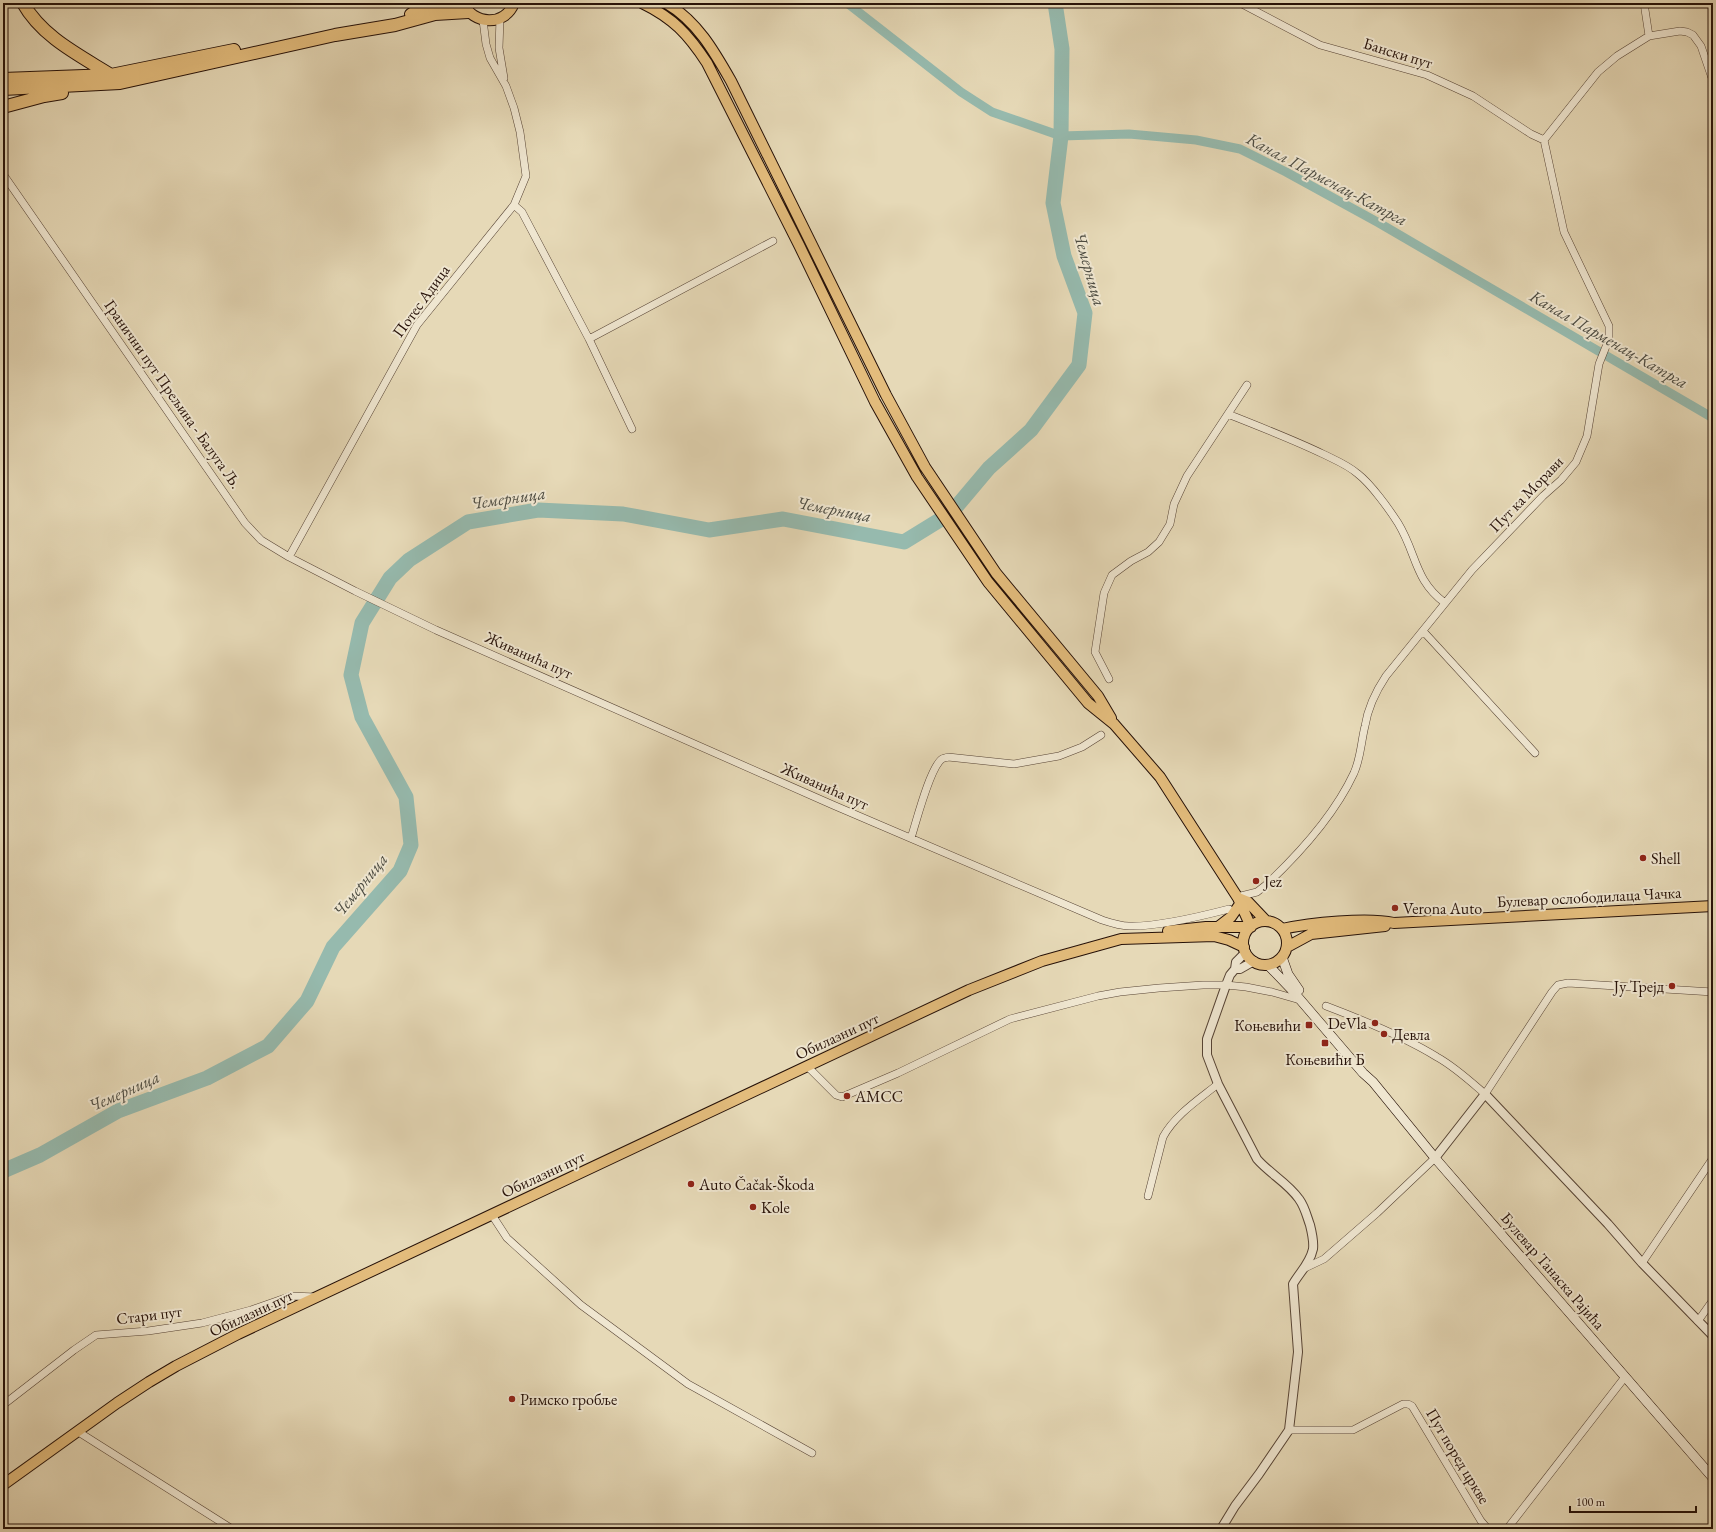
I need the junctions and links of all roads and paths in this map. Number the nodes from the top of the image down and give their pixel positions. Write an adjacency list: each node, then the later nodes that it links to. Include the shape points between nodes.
1 (22, 3): 15 (highway, via 44,30 66,48)
2 (426, 3): 10 (main road)
3 (444, 3): 10 (highway)
4 (514, 3): 11 (main road)
5 (642, 3): 33 (main road, via 675,24 691,39 706,63 875,402 917,477 988,582 1088,703)
6 (666, 3): 33 (main road, via 700,31 724,68 886,395 925,467 996,573 1098,696)
7 (1240, 3): 20 (street, Бански пут, via 1320,45 1427,75 1473,96)
8 (1644, 3): 13 (street)
9 (466, 7): 12 (main road); 15 (highway, via 395,25)
10 (410, 14): 15 (highway)
11 (500, 18): 12 (main road); 17 (street, via 498,48)
12 (483, 20): 17 (street, via 490,58)
13 (1649, 36): 16 (street, via 1680,31 1693,35 1701,46); 20 (street, via 1617,56 1598,72)
14 (3, 79): 15 (highway)
15 (116, 79): 18 (highway); 19 (highway)
16 (1713, 81)
17 (506, 86): 22 (street, Потес Адица, via 520,132 526,176)
18 (3, 89)
19 (3, 107)
20 (1544, 140): 29 (street, Пут ка Морави, via 1564,232 1610,334 1597,375 1587,436 1576,462 1472,570)
21 (3, 174): 28 (street, Гранични пут Прељина - Балуга Љ., via 245,522 261,540)
22 (514, 205): 24 (street, via 522,212); 28 (street, Потес Адица, via 417,325)
23 (773, 241): 24 (street)
24 (589, 339): 27 (street)
25 (1247, 385): 26 (street)
26 (1228, 414): 29 (street, via 1308,447 1358,474 1407,538 1421,578); 32 (street, via 1187,476 1174,504 1170,524 1159,542 1112,575 1109,581 1104,593 1095,652)
27 (632, 429)
28 (289, 557): 30 (street, Гранични пут Прељина - Балуга Љ., via 355,592)
29 (1445, 603): 31 (street, Пут ка Морави)
30 (420, 622): 36 (street, Живанића пут)
31 (1423, 631): 35 (street); 37 (street, Пут ка Морави, via 1376,691 1368,711 1362,747 1354,773 1326,820 1266,885)
32 (1109, 679)
33 (1114, 724): 37 (main road, via 1160,777)
34 (1101, 735): 36 (street, via 1082,747 1059,756 1014,764 948,757 942,759 935,767 929,782)
35 (1535, 753)
36 (911, 838): 45 (street, Живанића пут, via 1113,923)
37 (1239, 900): 40 (main road, via 1248,902); 42 (main road, via 1231,917); 43 (main road)
38 (1713, 906): 41 (main road, Булевар ослободилаца Чачка)
39 (1229, 909): 45 (street, Живанића пут)
40 (1266, 921): 43 (main road); 44 (main road)
41 (1394, 923): 44 (main road, Булевар ослободилаца Чачка, via 1350,922); 46 (main road, Булевар ослободилаца Чачка, via 1311,934)
42 (1218, 927): 43 (main road); 45 (main road)
43 (1250, 927): 47 (main road, via 1244,938)
44 (1282, 929): 46 (main road)
45 (1126, 933): 47 (main road, via 1214,936 1229,940); 56 (main road, Обилазни пут, via 1019,969)
46 (1287, 947): 48 (main road)
47 (1245, 950): 49 (main road); 51 (street, via 1236,962)
48 (1282, 957): 50 (main road); 54 (main road)
49 (1254, 961): 50 (main road); 51 (street)
50 (1268, 965): 54 (main road)
51 (1235, 969): 52 (street)
52 (1226, 985): 54 (street, via 1246,986); 56 (street, via 1120,992 1010,1019 898,1073 843,1096 836,1095); 57 (street, via 1207,1039 1207,1055)
53 (1713, 992): 58 (street, via 1558,985)
54 (1303, 999): 59 (main road, Булевар Танаска Рајића, via 1367,1070 1373,1082)
55 (1326, 1006): 58 (street, via 1392,1034 1437,1057)
56 (807, 1066): 62 (main road, Обилазни пут)
57 (1218, 1084): 61 (street, via 1176,1118 1167,1130); 64 (street, via 1257,1159 1300,1200 1313,1236 1313,1249)
58 (1485, 1094): 59 (street); 63 (street)
59 (1435, 1158): 64 (street, via 1324,1259); 69 (main road, Булевар Танаска Рајића)
60 (1713, 1158): 63 (street)
61 (1148, 1196)
62 (492, 1215): 65 (main road, Обилазни пут); 73 (street, via 507,1238 581,1305 688,1384)
63 (1642, 1263): 67 (street)
64 (1305, 1268): 71 (street, via 1293,1284 1298,1352)
65 (318, 1297): 70 (street, Стари пут, via 291,1296 202,1323 96,1335); 72 (main road, Обилазни пут, via 171,1368)
66 (1713, 1300): 67 (street)
67 (1698, 1321): 68 (street)
68 (1713, 1336)
69 (1625, 1377): 74 (main road, Булевар Танаска Рајића); 79 (street)
70 (3, 1405)
71 (1289, 1430): 77 (street); 78 (street, Пут поред цркве, via 1353,1430 1403,1404 1408,1404 1412,1406)
72 (77, 1431): 75 (main road, Обилазни пут); 76 (street)
73 (812, 1453)
74 (1713, 1478)
75 (3, 1485)
76 (232, 1529)
77 (1221, 1529)
78 (1488, 1529)
79 (1507, 1529)

